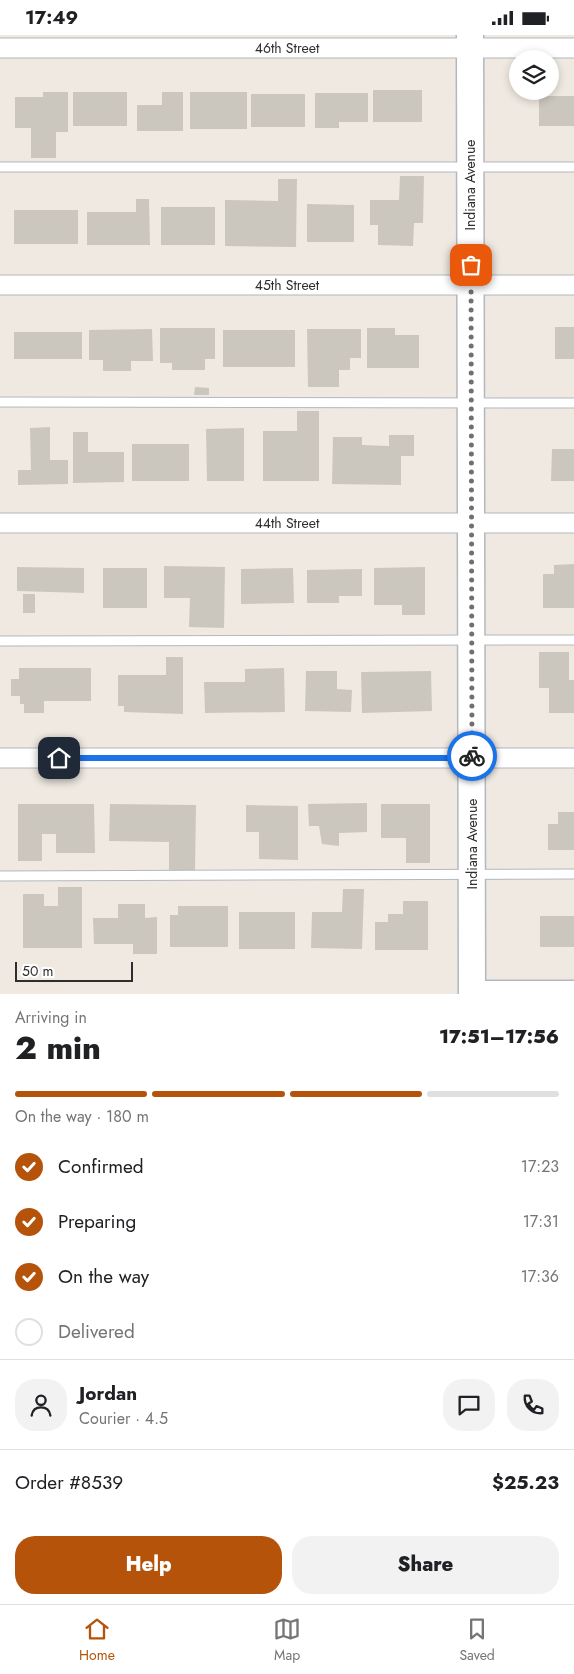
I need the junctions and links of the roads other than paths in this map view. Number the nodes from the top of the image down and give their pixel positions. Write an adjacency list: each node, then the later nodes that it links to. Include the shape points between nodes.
1 (470, 42): 2 (street, 46th Street); 3 (street, 46th Street); 5 (main road, Indiana Avenue)
2 (0, 49)
3 (574, 49)
4 (0, 167): 5 (lane)
5 (470, 167): 6 (lane); 8 (main road, Indiana Avenue)
6 (574, 167)
7 (0, 285): 8 (street, 45th Street)
8 (471, 285): 9 (street, 45th Street); 11 (main road, Indiana Avenue)
9 (574, 285)
10 (0, 403): 11 (lane)
11 (471, 403): 12 (lane); 14 (main road, Indiana Avenue)
12 (574, 403)
13 (0, 523): 14 (street, 44th Street)
14 (471, 523): 15 (street, 44th Street); 16 (main road, Indiana Avenue)
15 (574, 523)
16 (472, 640): 17 (lane); 18 (lane); 20 (main road, Indiana Avenue)
17 (574, 640)
18 (0, 641)
19 (0, 758): 20 (street)
20 (472, 758): 21 (street); 22 (main road, Indiana Avenue)
21 (574, 758)
22 (472, 874): 23 (lane); 24 (lane); 25 (main road, Indiana Avenue)
23 (574, 875)
24 (0, 876)
25 (472, 994)
26 (485, 994): 27 (main road)
27 (574, 994)

